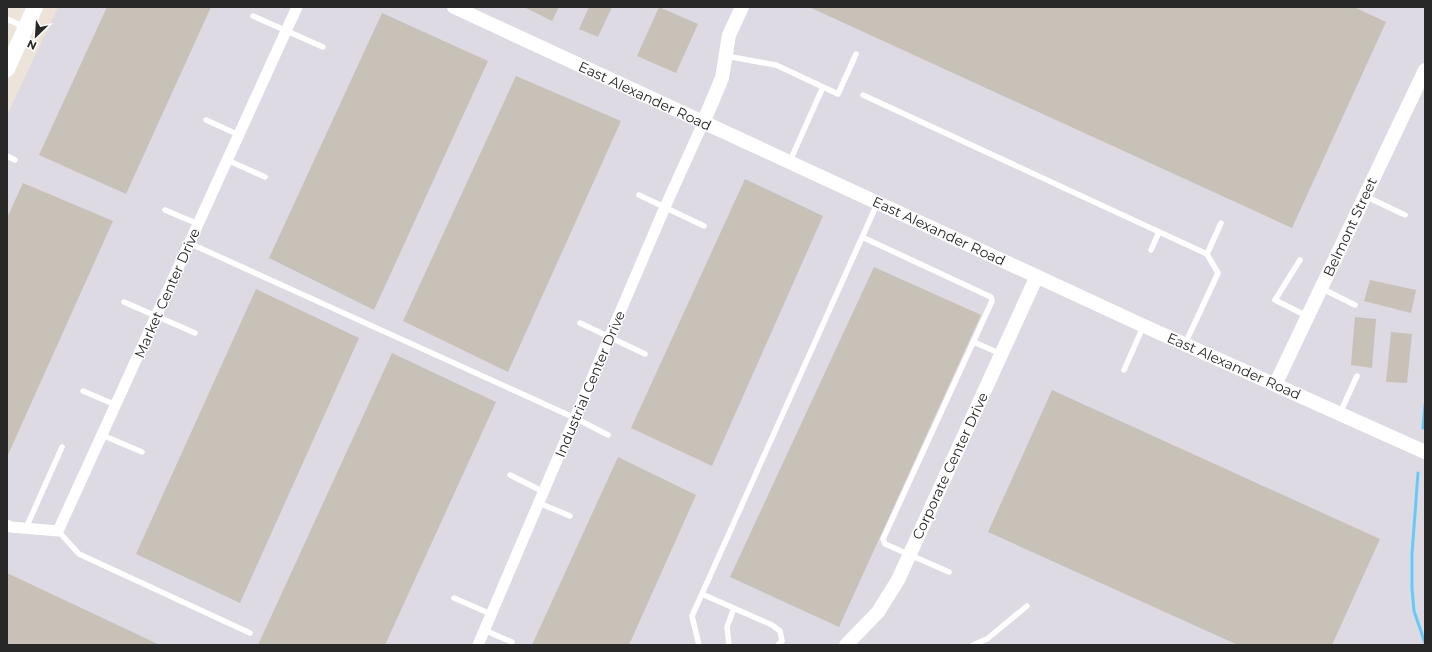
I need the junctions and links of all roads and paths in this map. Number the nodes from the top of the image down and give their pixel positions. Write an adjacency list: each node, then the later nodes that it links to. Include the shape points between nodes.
1 (35, 7): 7 (main road)
2 (297, 7): 8 (street, Market Center Drive)
3 (454, 7): 17 (street, East Alexander Road)
4 (742, 7): 11 (street, via 729,35)
5 (253, 16): 8 (lane)
6 (7, 19): 7 (lane)
7 (26, 28): 12 (main road)
8 (286, 31): 9 (lane); 18 (street, Market Center Drive)
9 (323, 47)
10 (856, 54): 14 (lane, via 838,94)
11 (726, 56): 14 (lane, via 776,65); 17 (street, via 722,78)
12 (7, 69)
13 (1425, 70): 25 (street, Belmont Street)
14 (823, 87): 22 (lane)
15 (863, 96): 33 (lane)
16 (206, 120): 18 (lane)
17 (703, 123): 22 (street, East Alexander Road); 27 (street, Industrial Center Drive)
18 (239, 135): 21 (street, Market Center Drive)
19 (7, 156): 20 (lane)
20 (16, 160)
21 (227, 160): 23 (lane); 31 (street, Market Center Drive)
22 (790, 162): 26 (street, East Alexander Road)
23 (265, 177)
24 (639, 195): 27 (lane)
25 (1365, 196): 29 (lane); 40 (street, Belmont Street)
26 (877, 203): 34 (lane); 39 (street, East Alexander Road)
27 (665, 207): 32 (lane); 48 (street, Industrial Center Drive)
28 (165, 210): 31 (lane)
29 (1405, 215)
30 (1221, 223): 37 (lane)
31 (198, 224): 35 (street, Market Center Drive)
32 (704, 226)
33 (1159, 232): 36 (lane); 37 (lane)
34 (862, 237): 49 (lane, via 991,297 992,301); 74 (lane)
35 (189, 243): 43 (street, Market Center Drive); 59 (lane)
36 (1151, 250)
37 (1207, 254): 50 (lane, via 1218,273)
38 (1300, 260): 44 (lane, via 1275,300)
39 (1037, 276): 46 (street, East Alexander Road); 52 (street, Corporate Center Drive)
40 (1321, 288): 42 (lane); 44 (street, Belmont Street)
41 (124, 302): 43 (lane)
42 (1355, 305)
43 (156, 316): 47 (lane); 57 (street, Market Center Drive)
44 (1308, 316): 55 (street, Belmont Street)
45 (580, 323): 48 (lane)
46 (1144, 326): 50 (street, East Alexander Road); 53 (lane)
47 (195, 333)
48 (610, 337): 51 (lane); 59 (street, Industrial Center Drive)
49 (974, 342): 52 (lane); 72 (lane, via 884,539 885,544)
50 (1185, 344): 55 (street, East Alexander Road)
51 (645, 354)
52 (1002, 354): 72 (street, Corporate Center Drive)
53 (1124, 370)
54 (1357, 376): 58 (lane)
55 (1275, 385): 58 (street, East Alexander Road)
56 (83, 391): 57 (lane)
57 (116, 405): 61 (street, Market Center Drive)
58 (1340, 414): 64 (street, East Alexander Road)
59 (575, 418): 60 (lane); 66 (street, Industrial Center Drive)
60 (608, 434)
61 (102, 435): 63 (lane); 71 (street, Market Center Drive)
62 (62, 447): 70 (lane)
63 (142, 452)
64 (1425, 452)
65 (510, 475): 66 (lane)
66 (544, 492): 67 (street, Industrial Center Drive)
67 (539, 503): 68 (lane); 78 (street, Industrial Center Drive)
68 (570, 516)
69 (7, 525): 70 (street)
70 (26, 528): 71 (street)
71 (58, 531): 80 (lane, via 79,554)
72 (910, 554): 73 (lane); 82 (street, Corporate Center Drive, via 898,580 878,612)
73 (949, 572)
74 (702, 594): 77 (lane); 84 (lane, via 692,616)
75 (454, 598): 78 (lane)
76 (1027, 606): 87 (lane, via 987,639)
77 (734, 608): 85 (lane, via 727,627); 86 (lane, via 780,631 782,641)
78 (491, 614): 79 (street, Industrial Center Drive)
79 (484, 630): 81 (lane); 83 (street, Industrial Center Drive)
80 (250, 633)
81 (512, 642)
82 (852, 642)
83 (478, 645)
84 (699, 645)
85 (729, 645)
86 (778, 645)
87 (973, 645)

